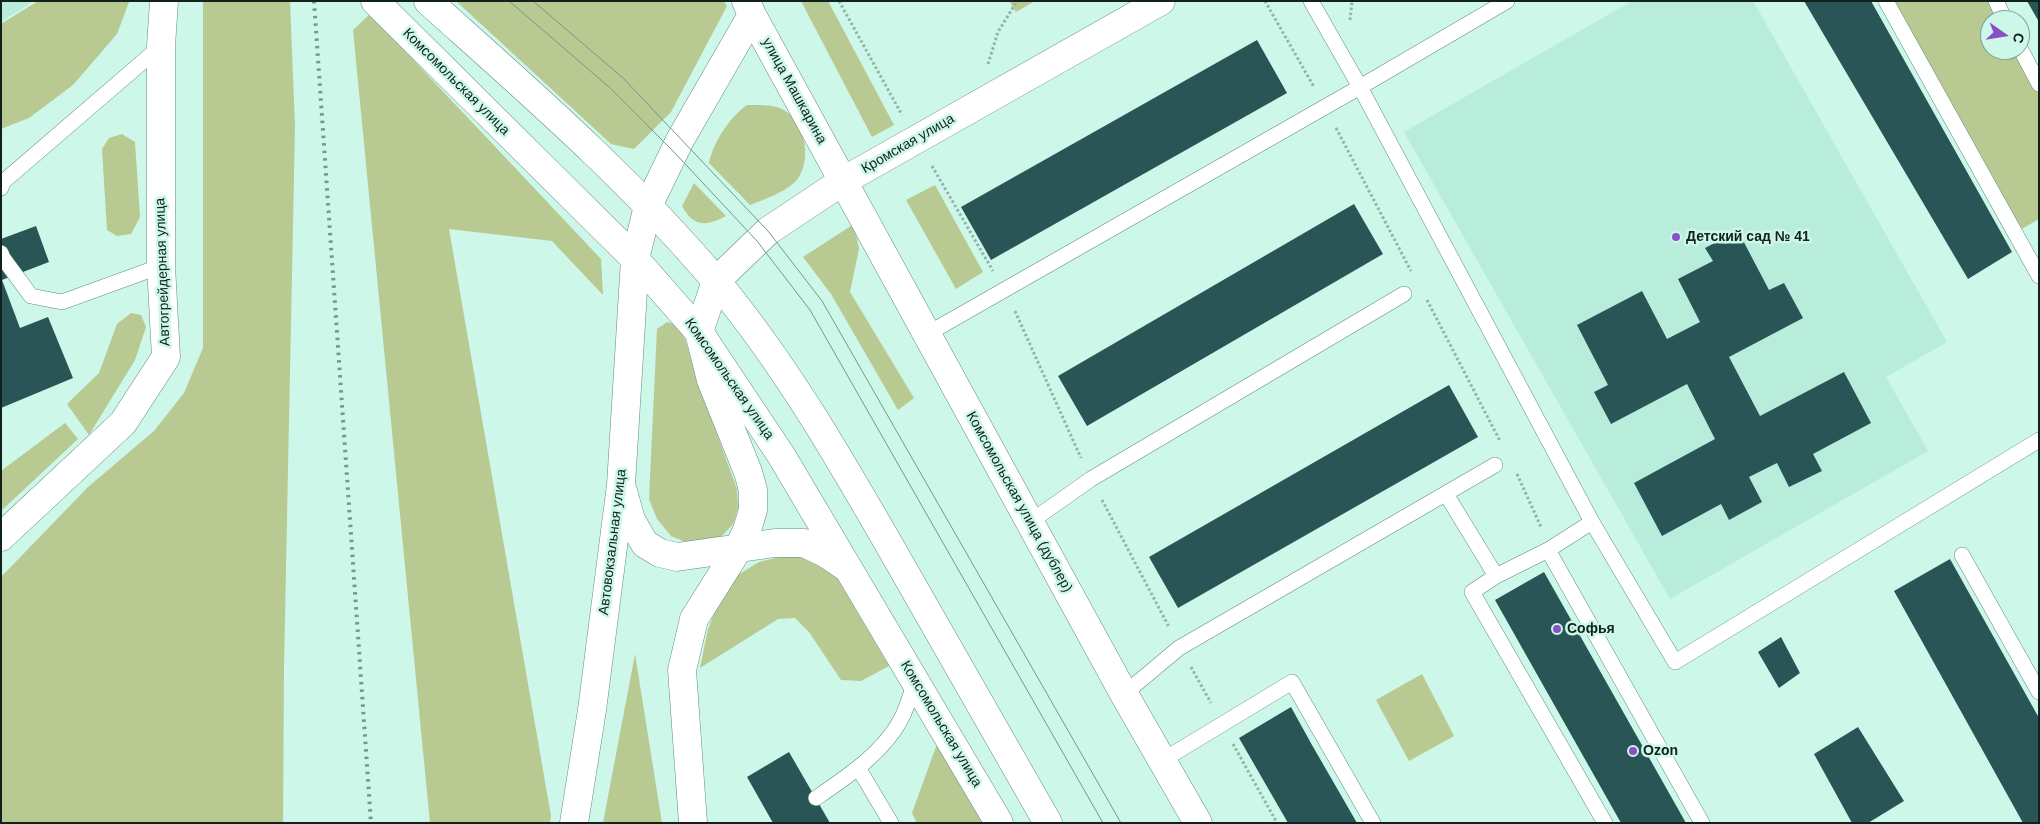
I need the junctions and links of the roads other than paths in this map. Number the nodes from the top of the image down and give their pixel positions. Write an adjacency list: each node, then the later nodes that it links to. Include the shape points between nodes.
1 (164, 1): 9 (street, Автогрейдерная улица)
2 (375, 1): 17 (street, Комсомольская улица)
3 (428, 1): 15 (street, via 548,109)
4 (1161, 1): 13 (street, Кромская улица)
5 (1311, 1): 12 (lane)
6 (1507, 1): 12 (lane)
7 (1886, 1): 19 (lane)
8 (749, 8): 13 (street, улица Машкарина); 15 (street, Автовокзальная улица)
9 (161, 46): 14 (lane, via 3,182); 18 (street, Автогрейдерная улица)
10 (2026, 60): 11 (lane)
11 (2039, 84)
12 (1360, 87): 23 (lane); 29 (lane)
13 (843, 181): 20 (street, Кромская улица, via 768,231); 23 (street, Комсомольская улица (дублер))
14 (1, 188)
15 (648, 206): 17 (street, Автовокзальная улица); 20 (street)
16 (1, 253): 18 (lane, via 31,296 62,302)
17 (635, 258): 22 (street, Комсомольская улица); 26 (street, Автовокзальная улица)
18 (161, 266): 30 (street, Автогрейдерная улица, via 166,357 123,423)
19 (2039, 276)
20 (716, 281): 22 (street, Кромская улица); 46 (street, via 826,435)
21 (1404, 294): 28 (lane, via 1091,479)
22 (700, 332): 31 (street, via 711,380 753,490 753,510); 34 (street, Комсомольская улица, via 781,455)
23 (927, 334): 28 (street, Комсомольская улица (дублер))
24 (2039, 440): 29 (lane, via 1675,662)
25 (1495, 465): 27 (lane)
26 (621, 485): 31 (street, via 631,520 645,544 660,553 677,557); 42 (street, Автовокзальная улица)
27 (1446, 494): 35 (lane); 38 (lane, via 1179,648)
28 (1030, 522): 38 (street, Комсомольская улица (дублер))
29 (1592, 522): 32 (lane)
30 (1, 537)
31 (738, 549): 34 (street, via 775,543 804,543); 43 (street, via 694,619 682,670)
32 (1548, 550): 35 (lane); 50 (lane)
33 (1962, 555): 37 (lane)
34 (846, 567): 36 (street, Комсомольская улица)
35 (1496, 576): 49 (lane, via 1472,592)
36 (915, 682): 40 (lane, via 902,716 885,741); 45 (street, Комсомольская улица)
37 (2039, 692)
38 (1124, 694): 39 (street, Комсомольская улица (дублер))
39 (1163, 760): 47 (street, Комсомольская улица (дублер)); 48 (lane, via 1292,682)
40 (859, 769): 41 (lane); 44 (lane)
41 (816, 798)
42 (574, 823)
43 (694, 823)
44 (891, 823)
45 (999, 823)
46 (1048, 823)
47 (1198, 823)
48 (1373, 823)
49 (1605, 823)
50 (1702, 823)

